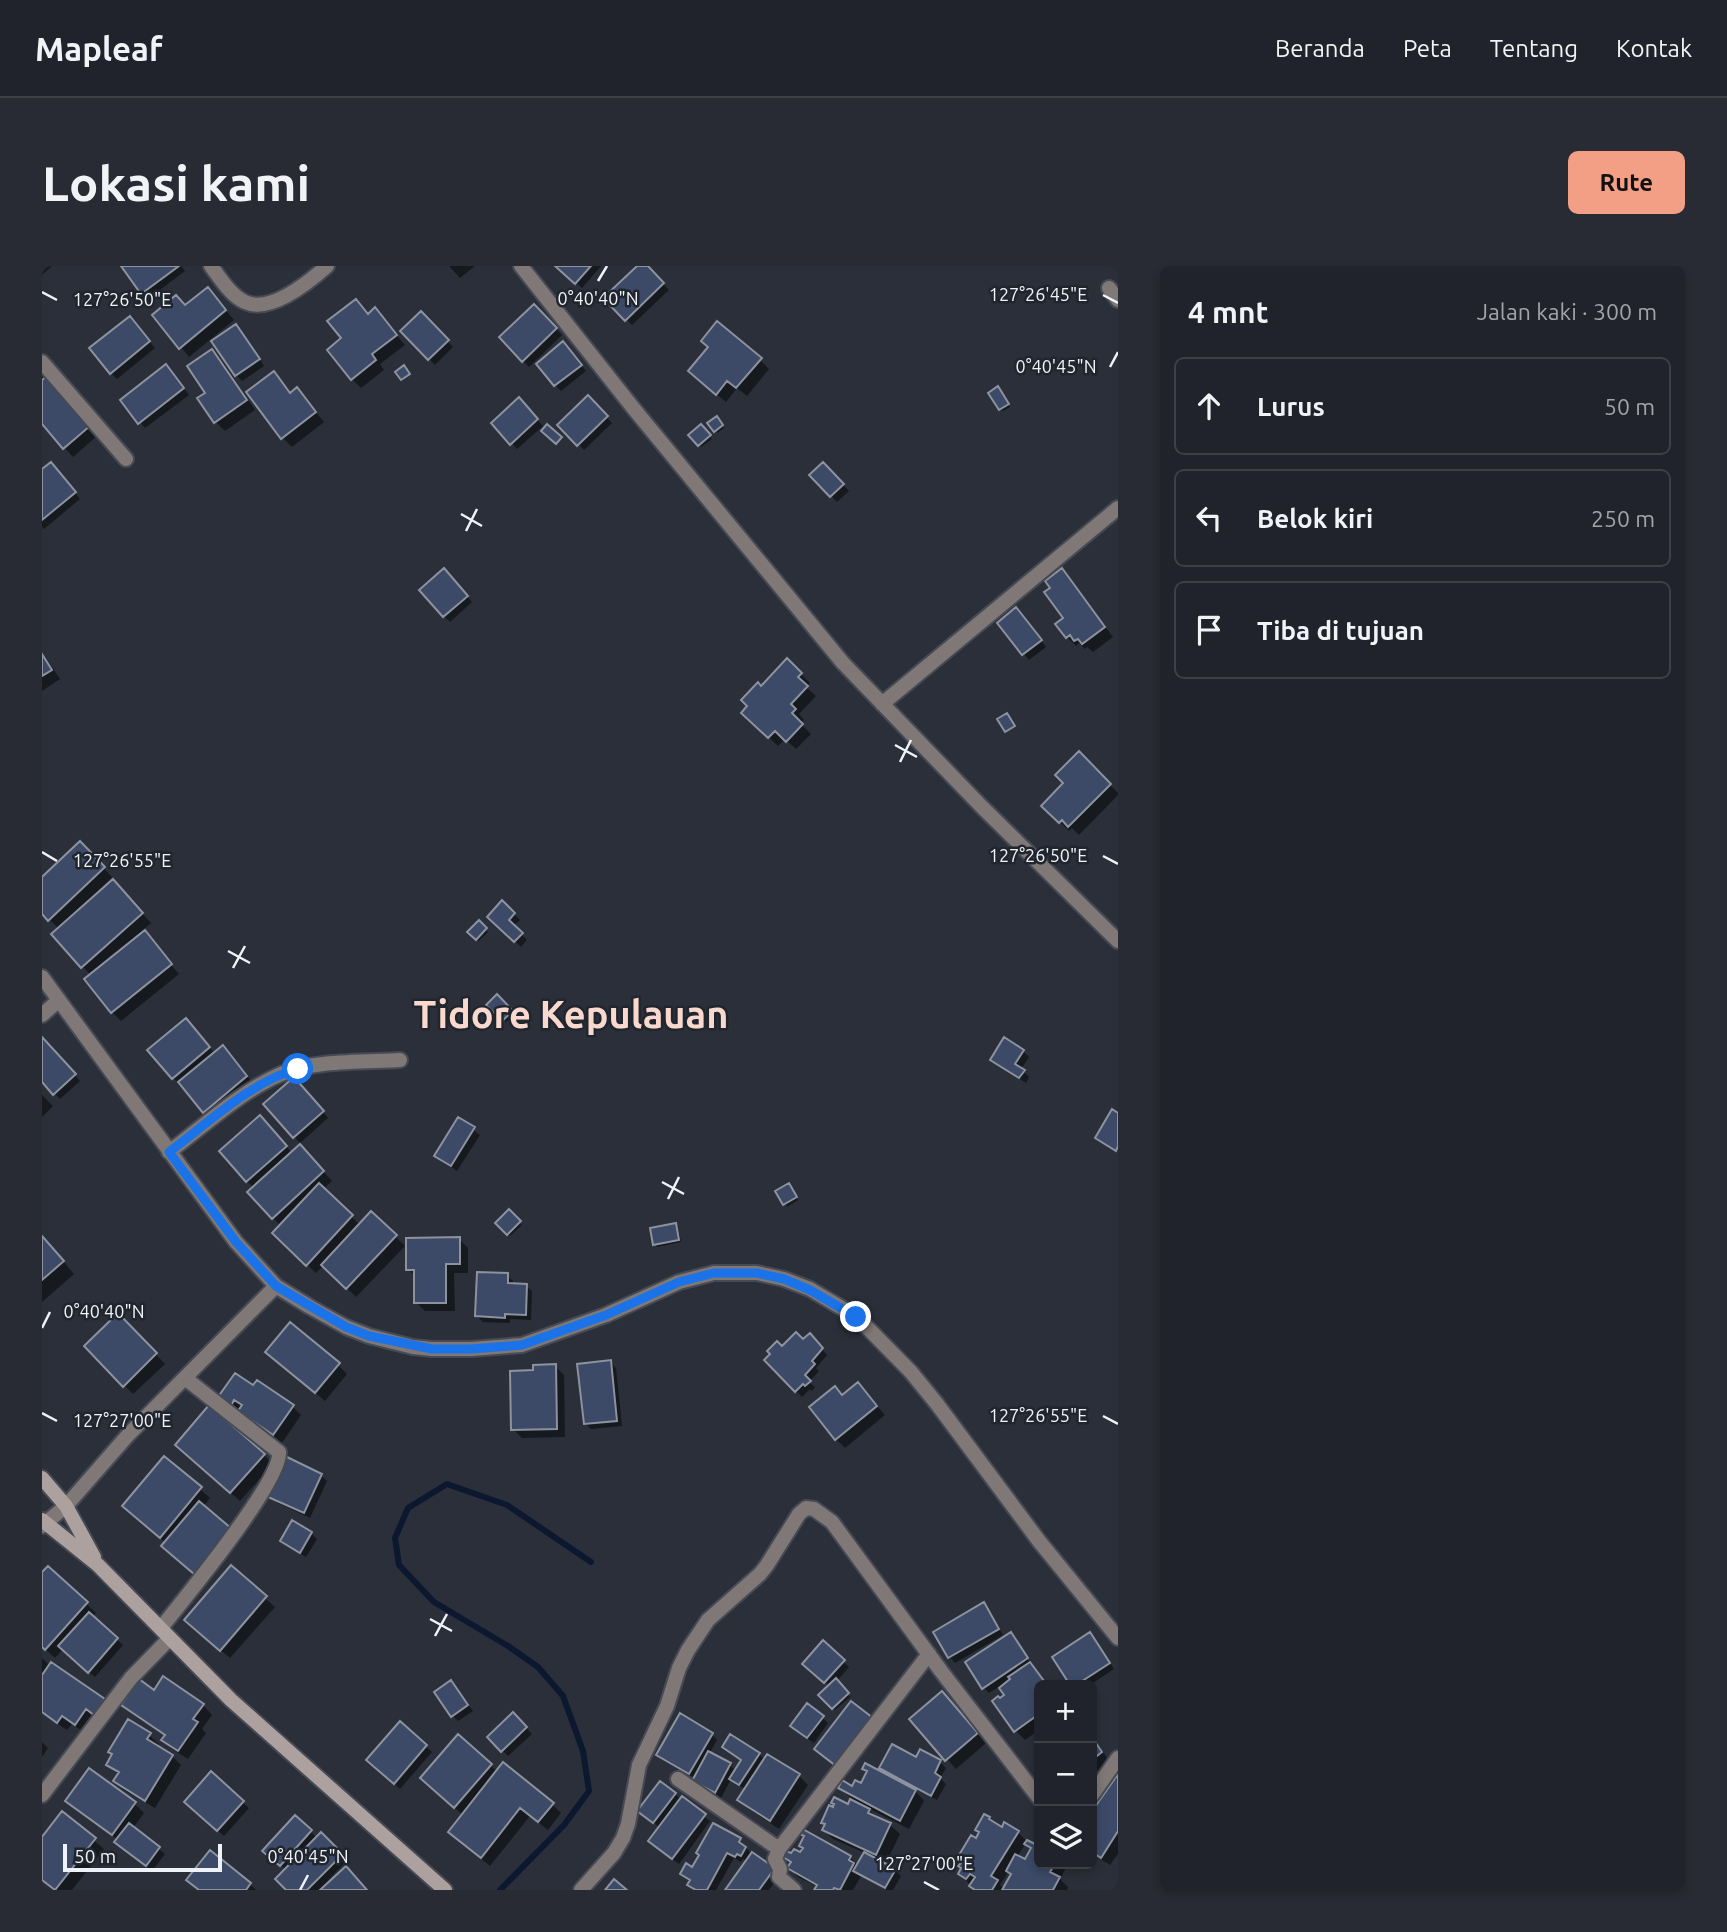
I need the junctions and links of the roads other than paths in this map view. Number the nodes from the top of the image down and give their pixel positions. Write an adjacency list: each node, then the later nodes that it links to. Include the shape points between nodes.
1 (211, 266): 2 (street, via 243,302 262,305 278,300)
2 (327, 266)
3 (521, 266): 9 (street, via 843,663)
4 (1109, 288): 5 (street)
5 (1118, 300)
6 (42, 362): 7 (street)
7 (126, 459)
8 (1118, 508): 9 (street)
9 (882, 704): 10 (street)
10 (1118, 941)
11 (42, 977): 12 (street)
12 (59, 1000): 13 (street); 15 (street)
13 (42, 1015)
14 (400, 1060): 15 (street, via 314,1066 283,1073 250,1091)
15 (169, 1152): 16 (street, via 236,1242)
16 (276, 1286): 17 (street); 23 (street, via 357,1332 432,1349 471,1349 522,1345 679,1282 714,1273 757,1273 784,1279 856,1317 911,1372)
17 (184, 1378): 19 (street); 22 (street, via 279,1451 280,1458 240,1527)
18 (42, 1478): 19 (street)
19 (66, 1506): 20 (street); 21 (street)
20 (43, 1523): 21 (street)
21 (98, 1565): 22 (street)
22 (165, 1633): 29 (street); 31 (street, via 231,1700)
23 (1118, 1639)
24 (929, 1654): 28 (street); 30 (street); 32 (street, via 832,1522 806,1508 760,1574 708,1620 688,1650 639,1765 623,1838)
25 (1118, 1758): 27 (street)
26 (678, 1779): 30 (street)
27 (1097, 1788)
28 (1034, 1791)
29 (42, 1795)
30 (779, 1849): 33 (street, via 775,1859 779,1877)
31 (445, 1890)
32 (581, 1890)
33 (794, 1890)

